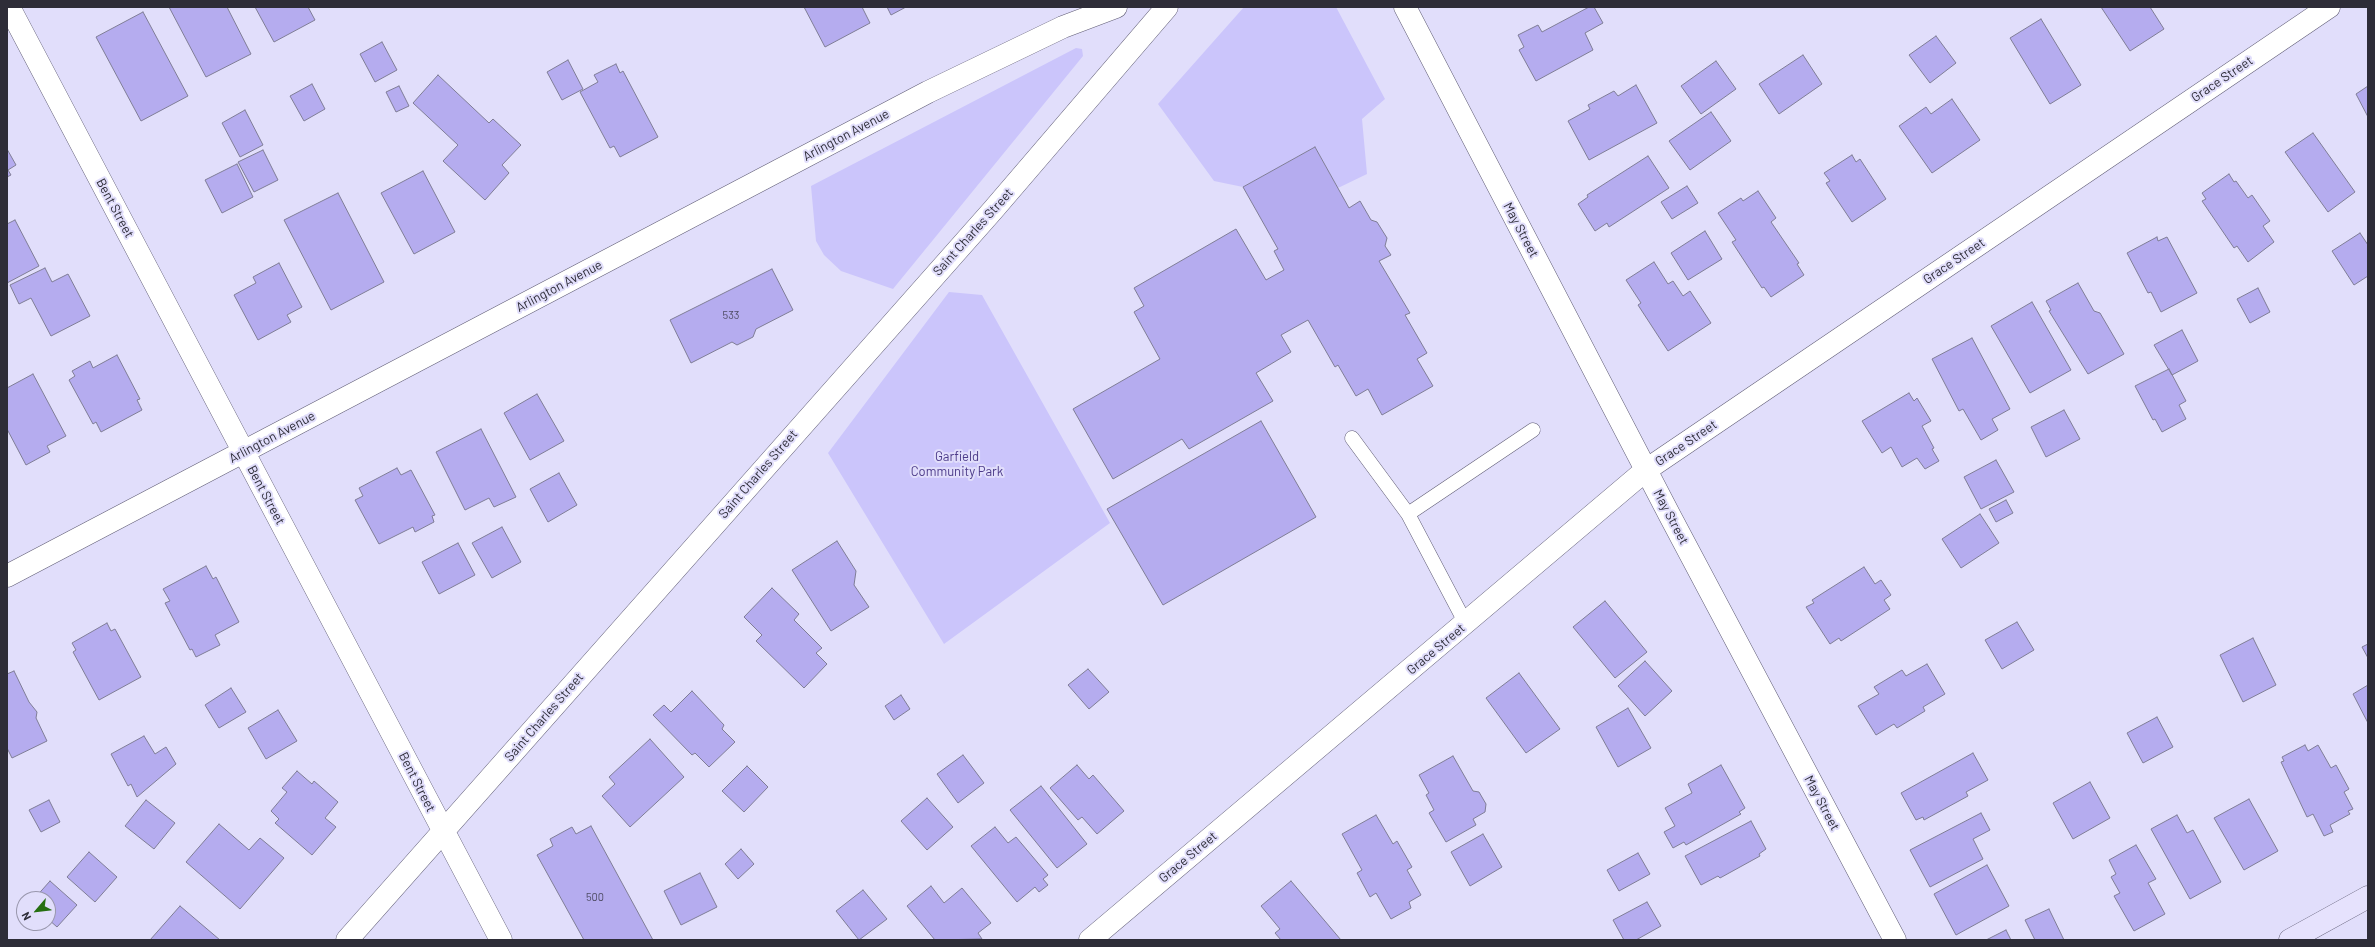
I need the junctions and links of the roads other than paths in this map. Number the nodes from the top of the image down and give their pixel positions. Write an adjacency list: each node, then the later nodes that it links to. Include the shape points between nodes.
1 (9, 7): 8 (street, Bent Street)
2 (1116, 7): 8 (street, Arlington Avenue, via 1063,27 928,92)
3 (1168, 7): 13 (street, Saint Charles Street, via 998,204)
4 (1405, 7): 9 (street, May Street)
5 (2329, 7): 9 (street, Grace Street)
6 (1533, 430): 10 (lane)
7 (1352, 438): 10 (lane)
8 (244, 452): 11 (street, Arlington Avenue); 13 (street, Bent Street)
9 (1646, 470): 12 (street, Grace Street); 18 (street, May Street)
10 (1408, 514): 12 (lane)
11 (7, 576)
12 (1466, 624): 17 (street, Grace Street)
13 (442, 830): 15 (street, Saint Charles Street); 16 (street, Bent Street)
14 (2368, 897): 19 (street)
15 (347, 940)
16 (501, 940)
17 (1090, 940)
18 (1895, 940)
19 (2290, 940)

